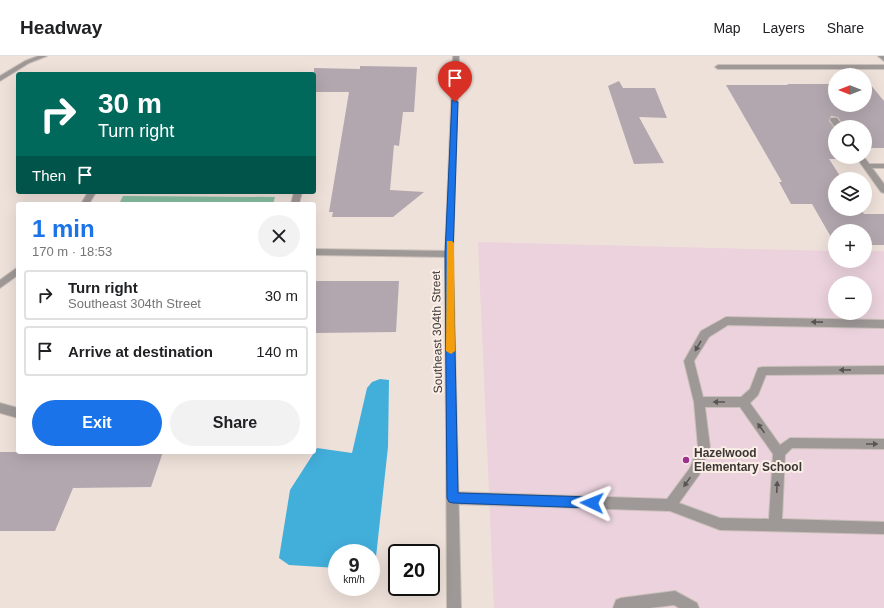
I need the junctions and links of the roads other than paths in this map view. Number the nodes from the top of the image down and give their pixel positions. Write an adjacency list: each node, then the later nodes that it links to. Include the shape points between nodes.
1 (44, 56): 7 (street, via 27,62)
2 (456, 56): 12 (street, Southeast 304th Street)
3 (881, 56): 4 (street)
4 (884, 60)
5 (718, 67): 6 (street)
6 (884, 67)
7 (0, 78)
8 (867, 166): 9 (street); 10 (street)
9 (884, 166)
10 (884, 190)
11 (316, 252): 12 (street)
12 (449, 254): 23 (street, Southeast 304th Street)
13 (16, 272): 14 (street)
14 (0, 285)
15 (884, 324): 17 (street, one-way to 17, via 726,321 705,334 689,361)
16 (884, 370): 18 (street, one-way to 18, via 762,371 754,392)
17 (699, 402): 18 (street, one-way to 17); 24 (street, one-way to 24, via 704,447 694,471)
18 (742, 402): 22 (street, one-way to 18)
19 (0, 408): 20 (street)
20 (16, 413)
21 (884, 444): 22 (street, one-way to 21, via 790,443)
22 (779, 453): 25 (street, one-way to 22)
23 (453, 498): 24 (street); 27 (street, Southeast 304th Street)
24 (670, 505): 25 (street, via 720,524)
25 (775, 526): 26 (street)
26 (884, 528)
27 (454, 608)
28 (620, 608): 29 (street, via 622,605 676,598)
29 (692, 608)

